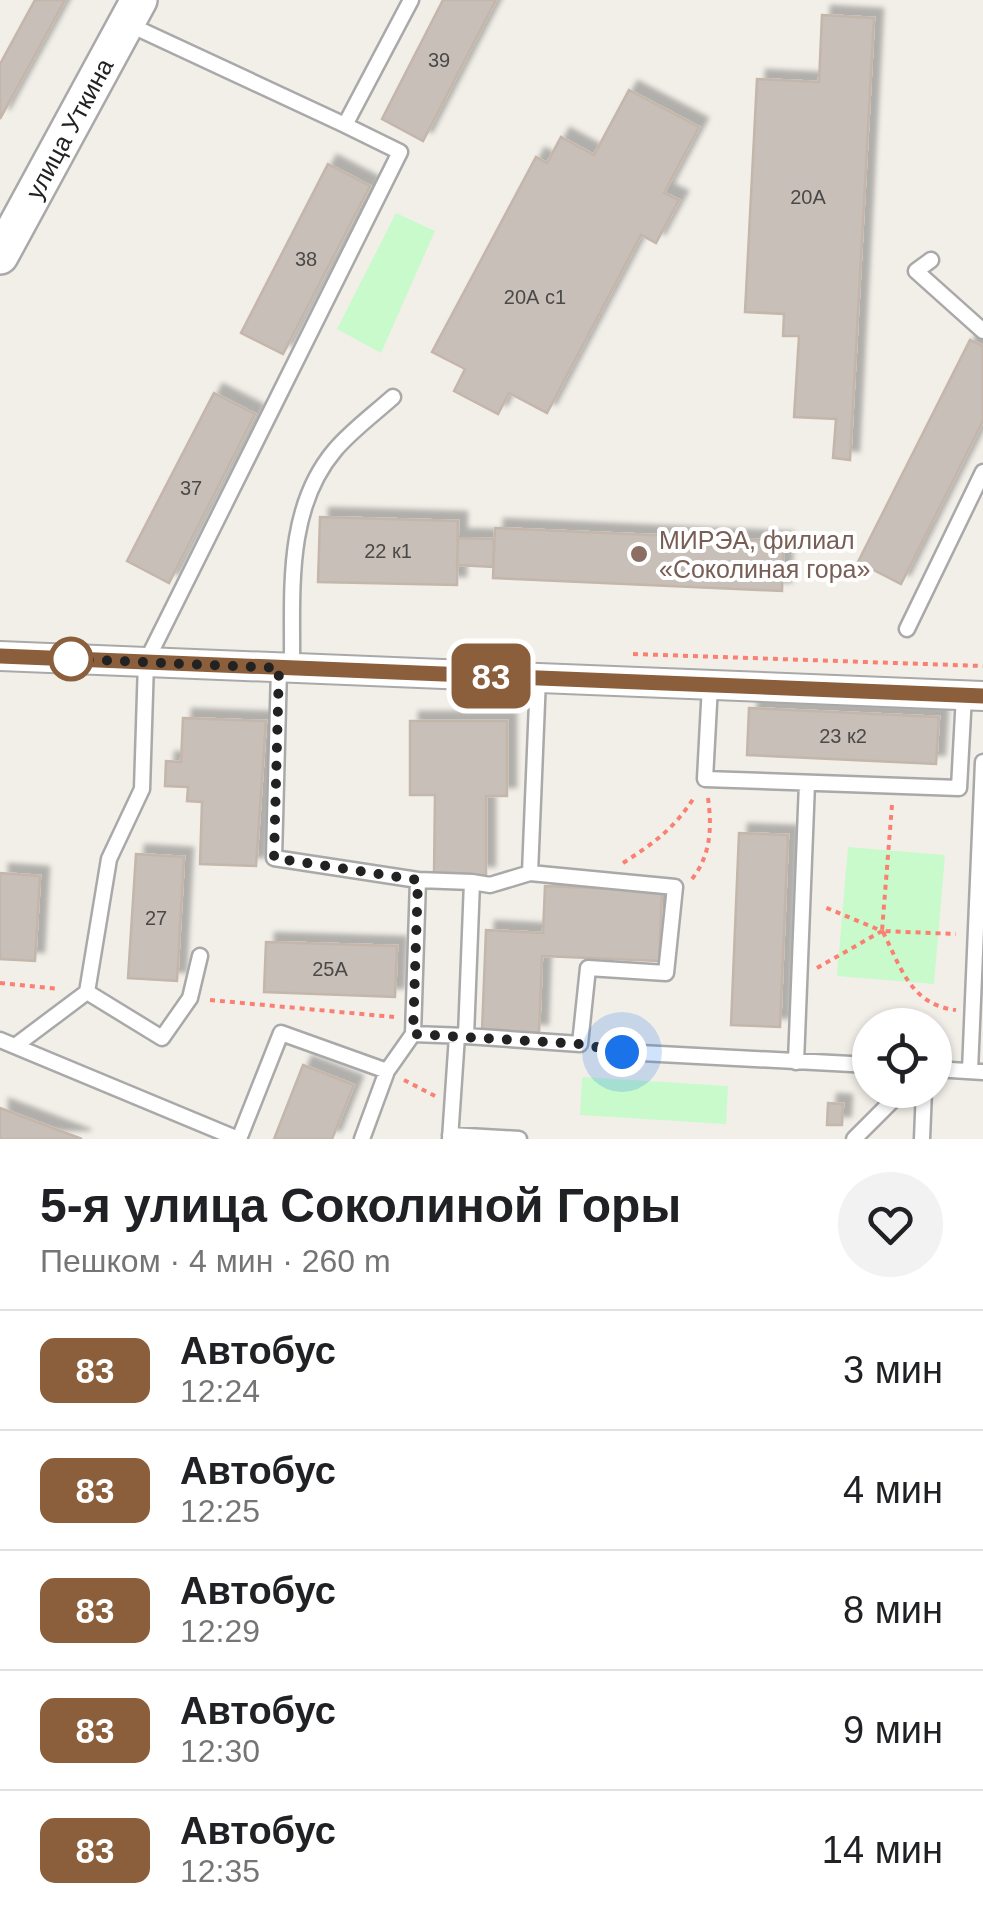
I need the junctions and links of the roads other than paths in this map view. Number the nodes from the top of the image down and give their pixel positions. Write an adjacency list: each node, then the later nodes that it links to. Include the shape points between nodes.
1 (411, 0): 3 (lane)
2 (133, 12): 3 (lane); 4 (street, улица Уткина)
3 (345, 126): 11 (lane, via 400,152)
4 (0, 256)
5 (931, 260): 6 (lane, via 916,271)
6 (983, 331)
7 (393, 397): 12 (lane, via 334,451 302,504)
8 (983, 472): 9 (lane)
9 (907, 629)
10 (0, 656): 11 (street)
11 (146, 662): 12 (street); 22 (lane, via 142,789 108,859)
12 (286, 668): 13 (street); 19 (lane, via 274,858)
13 (538, 678): 14 (street); 18 (lane)
14 (710, 685): 15 (street); 17 (lane, via 706,779)
15 (974, 695): 17 (lane, via 959,788)
16 (983, 762): 31 (lane, via 973,1011)
17 (807, 783): 27 (lane)
18 (530, 873): 20 (lane); 24 (lane, via 675,887 666,973 588,968 580,1044)
19 (418, 880): 20 (lane); 23 (lane)
20 (472, 882): 24 (lane)
21 (200, 956): 22 (lane, via 190,998 162,1038)
22 (87, 992): 25 (lane)
23 (413, 1026): 24 (lane); 29 (lane)
24 (461, 1036): 34 (lane)
25 (7, 1044): 35 (lane)
26 (622, 1052): 27 (lane)
27 (796, 1062): 28 (lane)
28 (852, 1064)
29 (387, 1071): 35 (lane, via 281,1032); 36 (lane)
30 (952, 1071): 31 (lane)
31 (977, 1072)
32 (885, 1108): 38 (lane)
33 (923, 1108): 39 (lane)
34 (450, 1137): 37 (lane)
35 (239, 1139)
36 (362, 1139)
37 (519, 1139)
38 (854, 1139)
39 (922, 1139)

